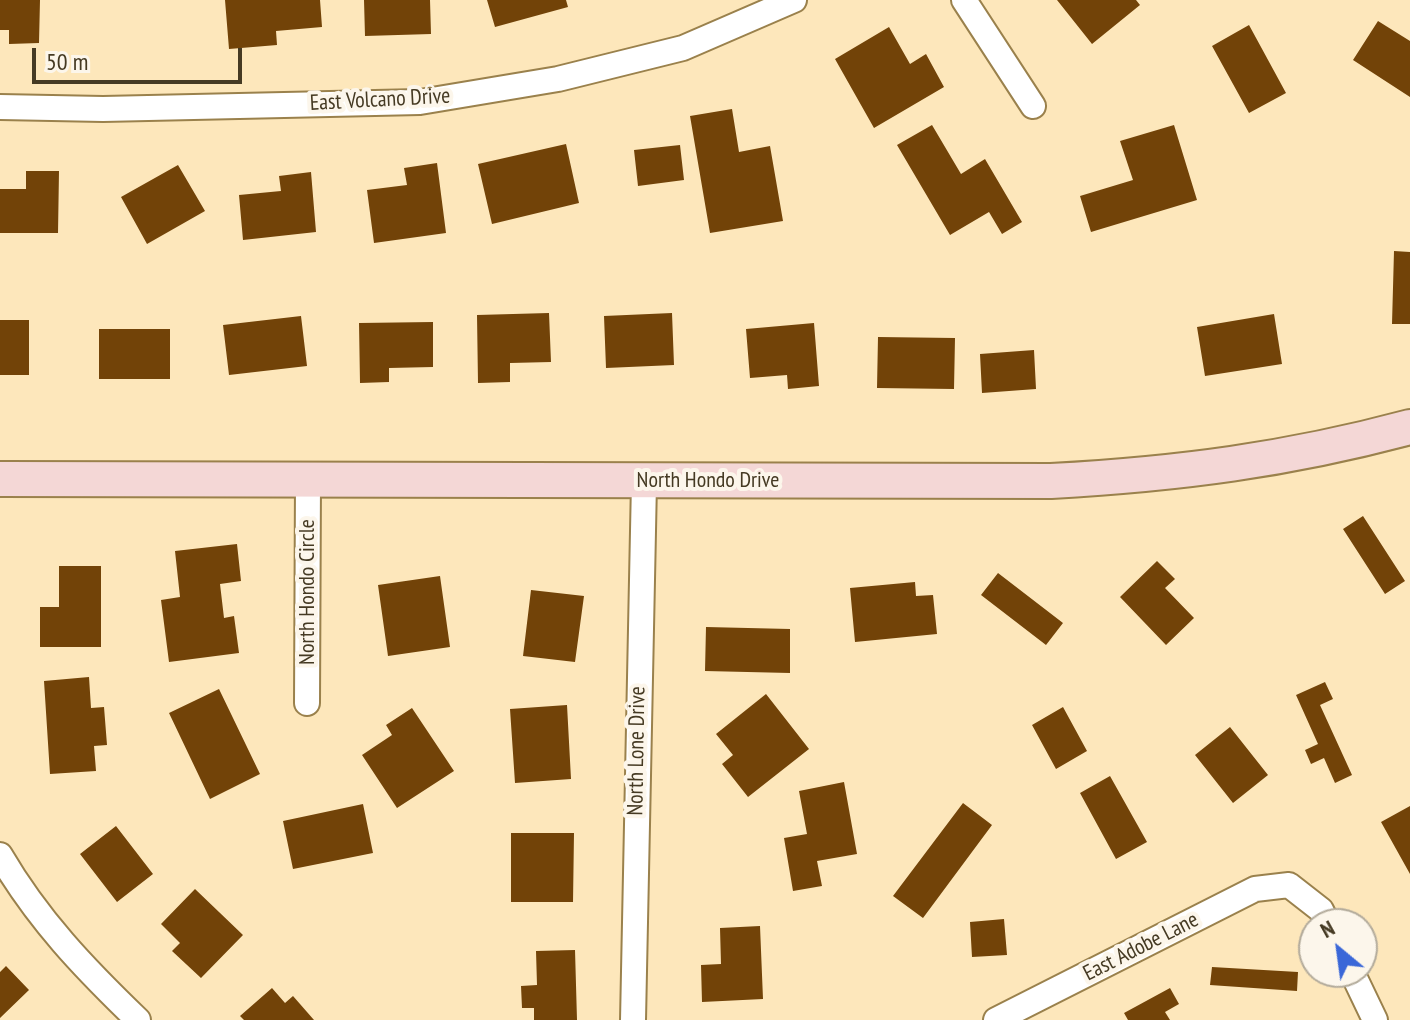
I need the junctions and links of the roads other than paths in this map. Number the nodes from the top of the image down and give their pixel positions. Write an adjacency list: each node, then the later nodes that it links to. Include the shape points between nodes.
1 (794, 0): 4 (street, East Volcano Drive, via 683,48 558,79 420,102)
2 (964, 0): 3 (street)
3 (1033, 106)
4 (0, 107)
5 (1410, 427): 8 (street, North Hondo Drive, via 1317,452 1169,474 1051,481)
6 (0, 479): 7 (street, North Hondo Drive)
7 (308, 480): 8 (street, North Hondo Drive); 9 (street, North Hondo Circle)
8 (644, 482): 14 (street, North Lone Drive)
9 (307, 703)
10 (0, 855): 13 (street, via 28,903)
11 (1318, 908): 15 (street, East Adobe Lane, via 1289,885 1255,889)
12 (1360, 988): 16 (street)
13 (138, 1020)
14 (633, 1020)
15 (996, 1020)
16 (1375, 1020)

